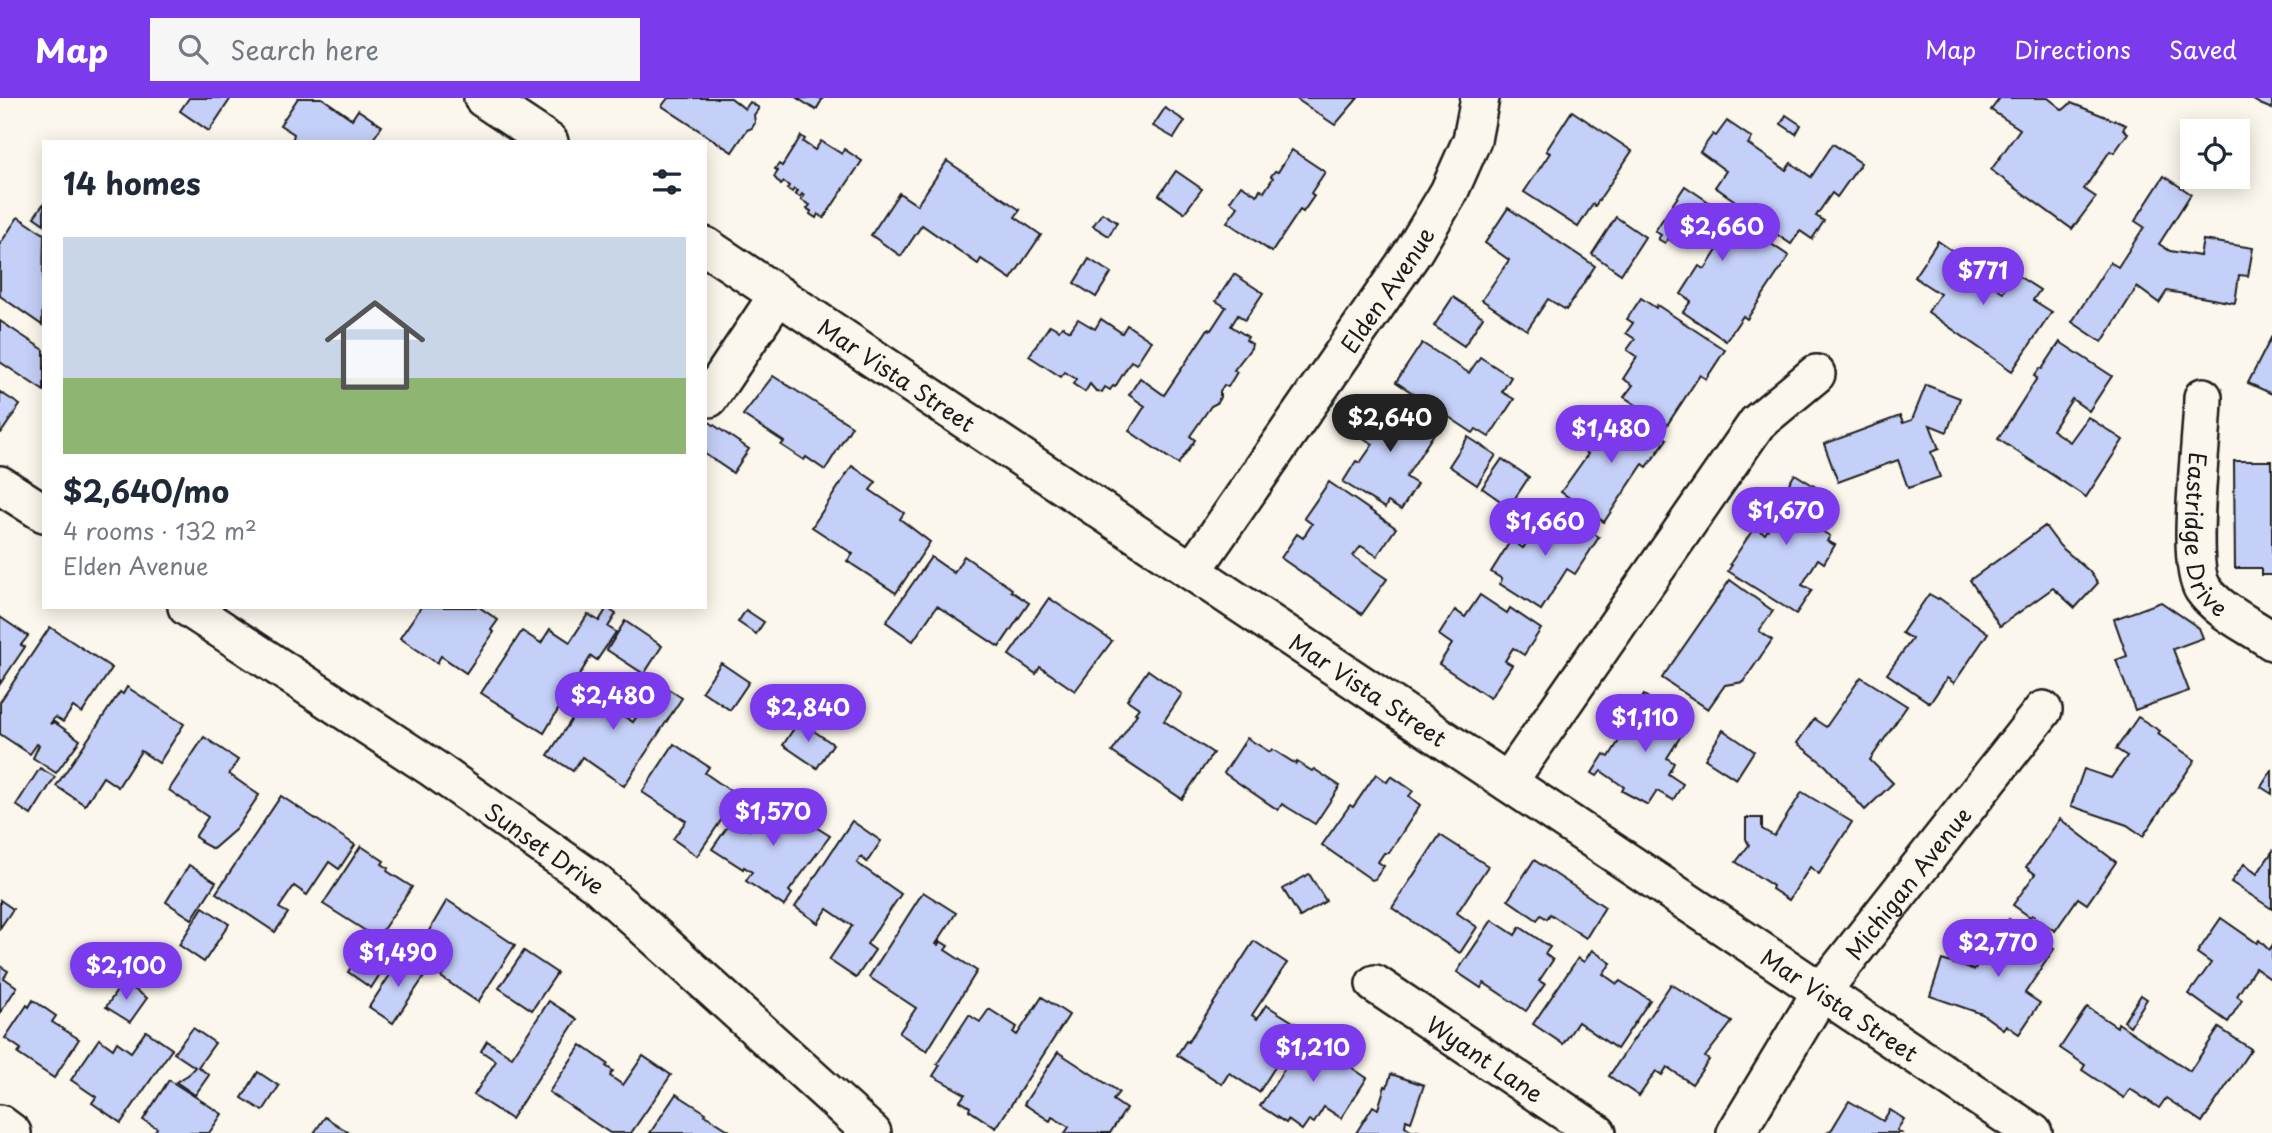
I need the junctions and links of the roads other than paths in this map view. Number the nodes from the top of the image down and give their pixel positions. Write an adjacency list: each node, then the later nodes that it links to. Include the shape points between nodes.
1 (483, 98): 3 (street)
2 (1480, 98): 11 (street, Elden Avenue, via 1472,139 1449,192 1413,252)
3 (546, 140)
4 (707, 247): 5 (street, Mar Vista Street)
5 (778, 295): 8 (street); 11 (street, Mar Vista Street)
6 (1816, 374): 15 (street, via 1757,423)
7 (2203, 397): 13 (street, Eastridge Drive, via 2194,553 2202,588 2219,606)
8 (709, 398)
9 (0, 485): 10 (street)
10 (42, 512)
11 (1193, 570): 15 (street, Mar Vista Street)
12 (190, 609): 20 (street, Sunset Drive, via 434,769 596,883)
13 (2272, 641)
14 (2043, 710): 17 (street, Michigan Avenue)
15 (1508, 782): 17 (street, Mar Vista Street)
16 (1375, 984): 21 (street, Wyant Lane)
17 (1821, 992): 22 (street, Michigan Avenue); 23 (street, Mar Vista Street)
18 (0, 1125): 19 (street)
19 (12, 1133)
20 (872, 1133)
21 (1597, 1133)
22 (1736, 1133)
23 (2033, 1133)

